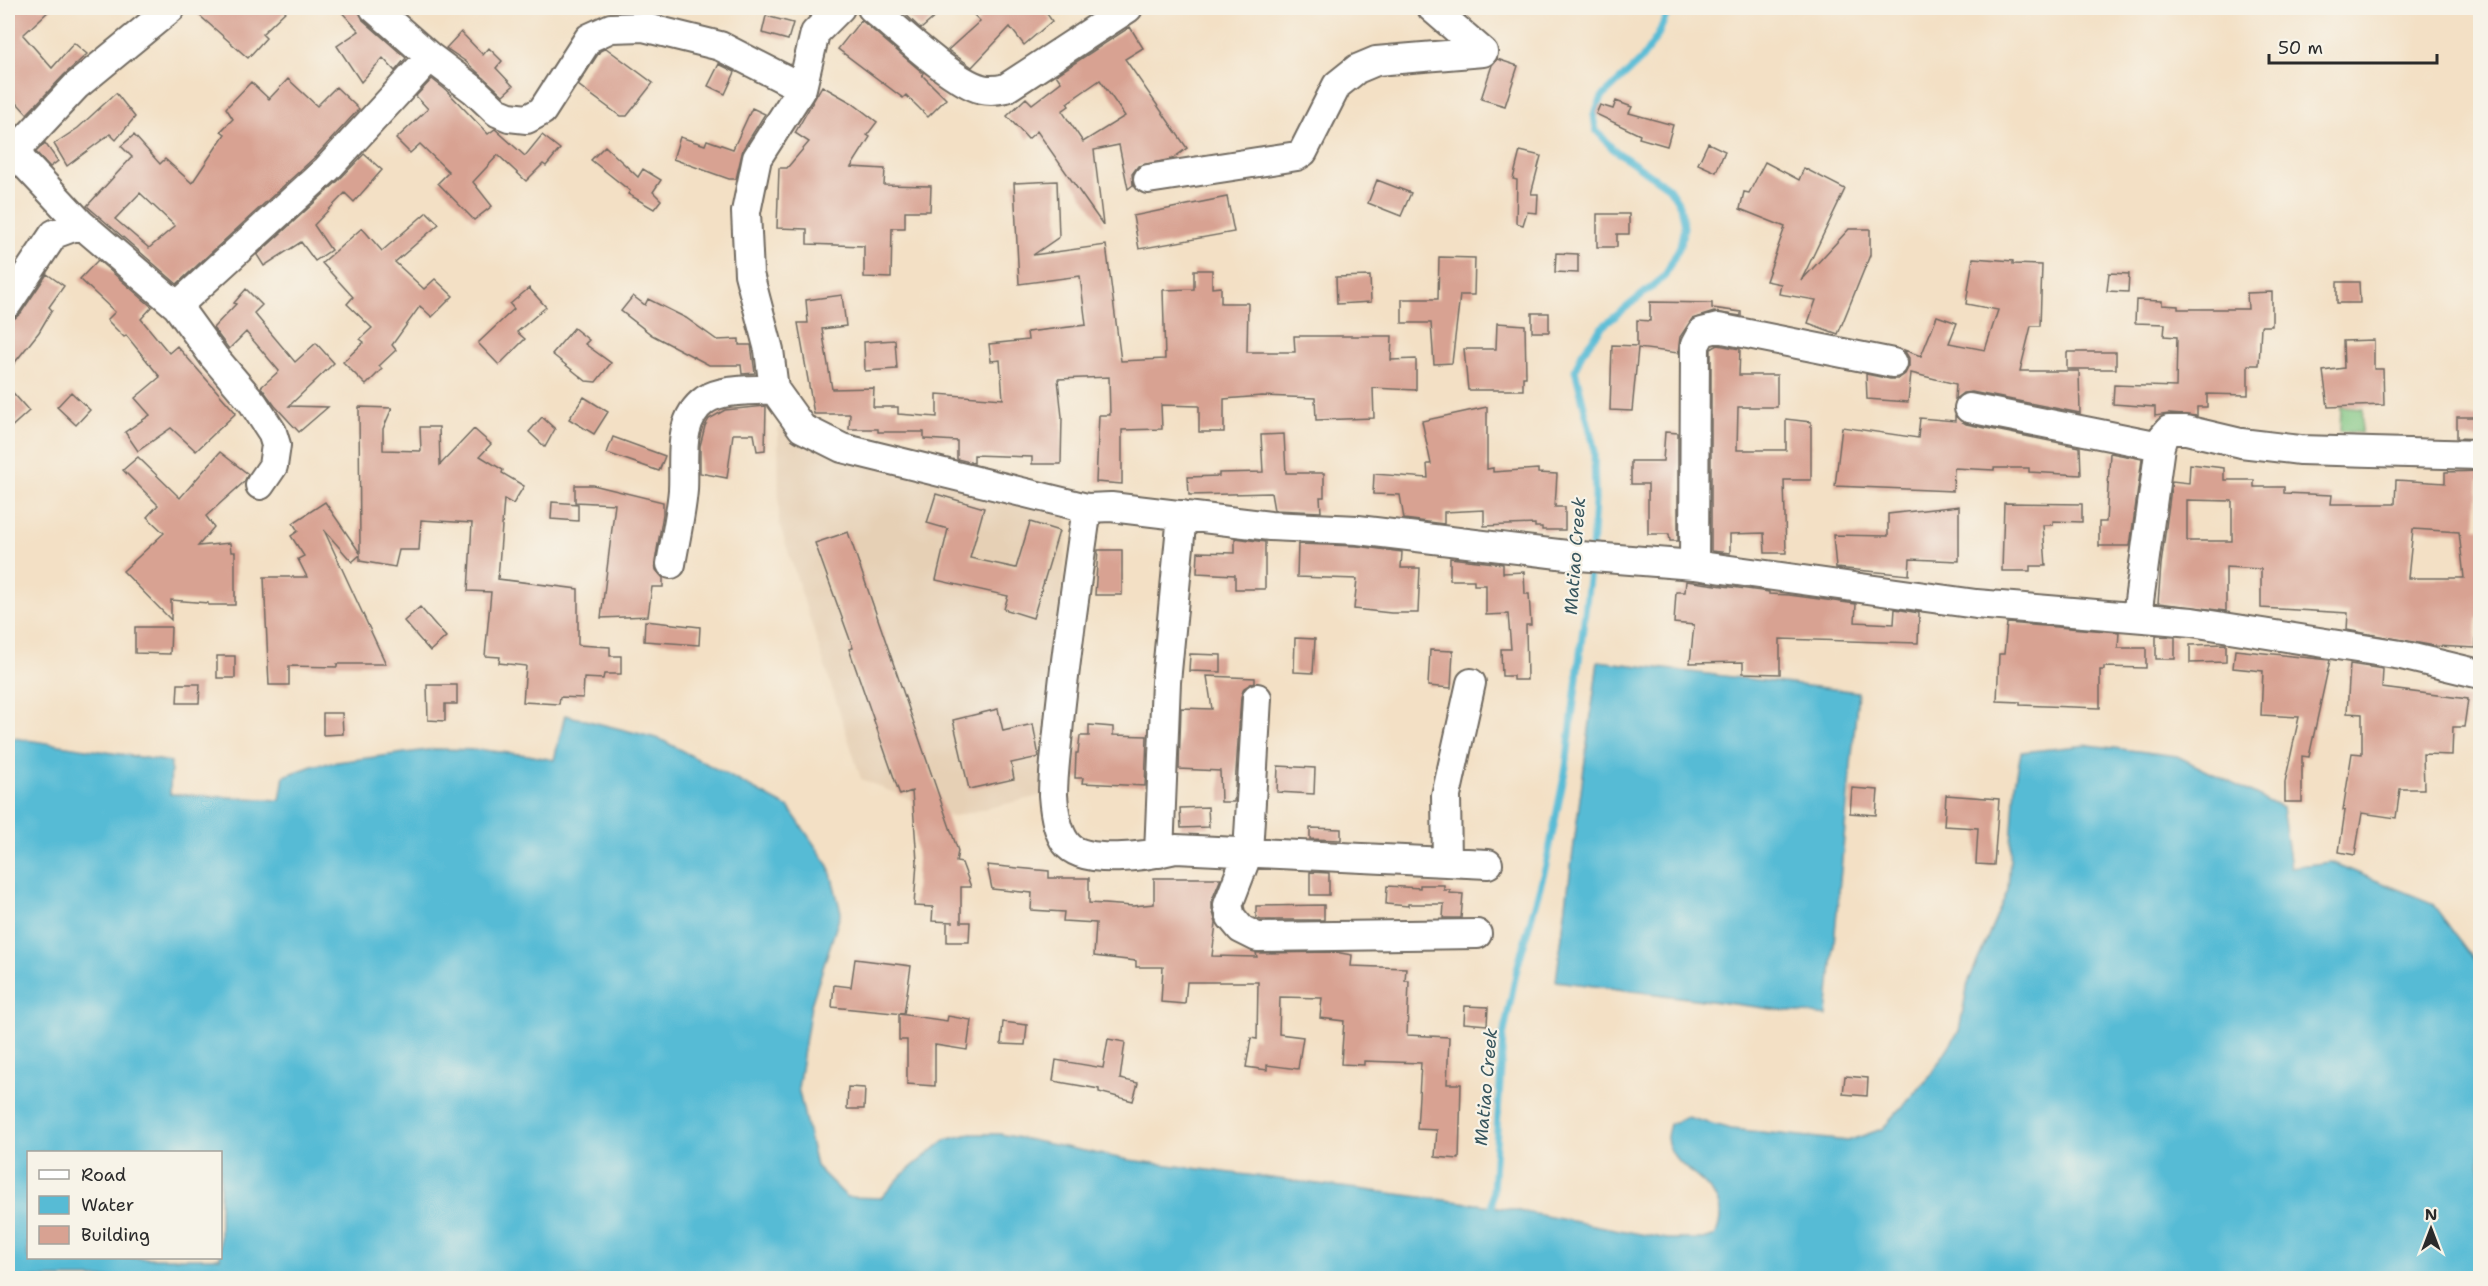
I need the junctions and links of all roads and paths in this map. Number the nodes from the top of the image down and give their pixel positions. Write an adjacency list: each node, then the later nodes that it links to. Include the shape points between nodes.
1 (171, 8): 9 (street, via 76,86)
2 (374, 8): 7 (street)
3 (840, 8): 8 (street, via 814,33)
4 (872, 8): 5 (street, via 961,80 994,90 1005,88)
5 (1128, 8)
6 (1432, 8): 10 (street, via 1483,52 1376,61 1357,69 1337,85 1303,152 1297,156)
7 (430, 57): 8 (street, via 497,112 527,119 542,111 589,38 611,28 642,27 720,46); 13 (street, via 327,169)
8 (802, 88): 15 (street, via 757,158 746,212 749,274 769,350)
9 (11, 149): 11 (street)
10 (1148, 179)
11 (81, 224): 12 (street, via 54,234); 13 (street)
12 (8, 303)
13 (177, 306): 19 (street, via 272,432 276,445 273,465)
14 (1893, 363): 23 (street, via 1719,328 1702,332 1695,345)
15 (774, 389): 20 (street, via 802,428 842,448); 22 (street, via 729,392 707,399 692,413 682,446 683,491)
16 (1969, 408): 17 (street)
17 (2160, 446): 18 (street, via 2169,430 2186,430 2300,450); 24 (street)
18 (2481, 454)
19 (260, 485)
20 (1087, 508): 21 (street); 28 (street, via 1058,733 1053,796 1058,824 1066,844 1079,853 1113,857)
21 (1182, 515): 23 (street); 28 (street, via 1166,682)
22 (671, 564)
23 (1694, 565): 24 (street, via 1976,604)
24 (2138, 616): 25 (street, via 2401,655)
25 (2481, 674)
26 (1471, 683): 30 (street, via 1446,796)
27 (1257, 698): 29 (street)
28 (1159, 853): 29 (street, via 1176,849)
29 (1248, 853): 30 (street); 32 (street, via 1228,905 1231,917 1241,929 1257,937)
30 (1447, 862): 31 (street)
31 (1488, 864)
32 (1478, 934)

